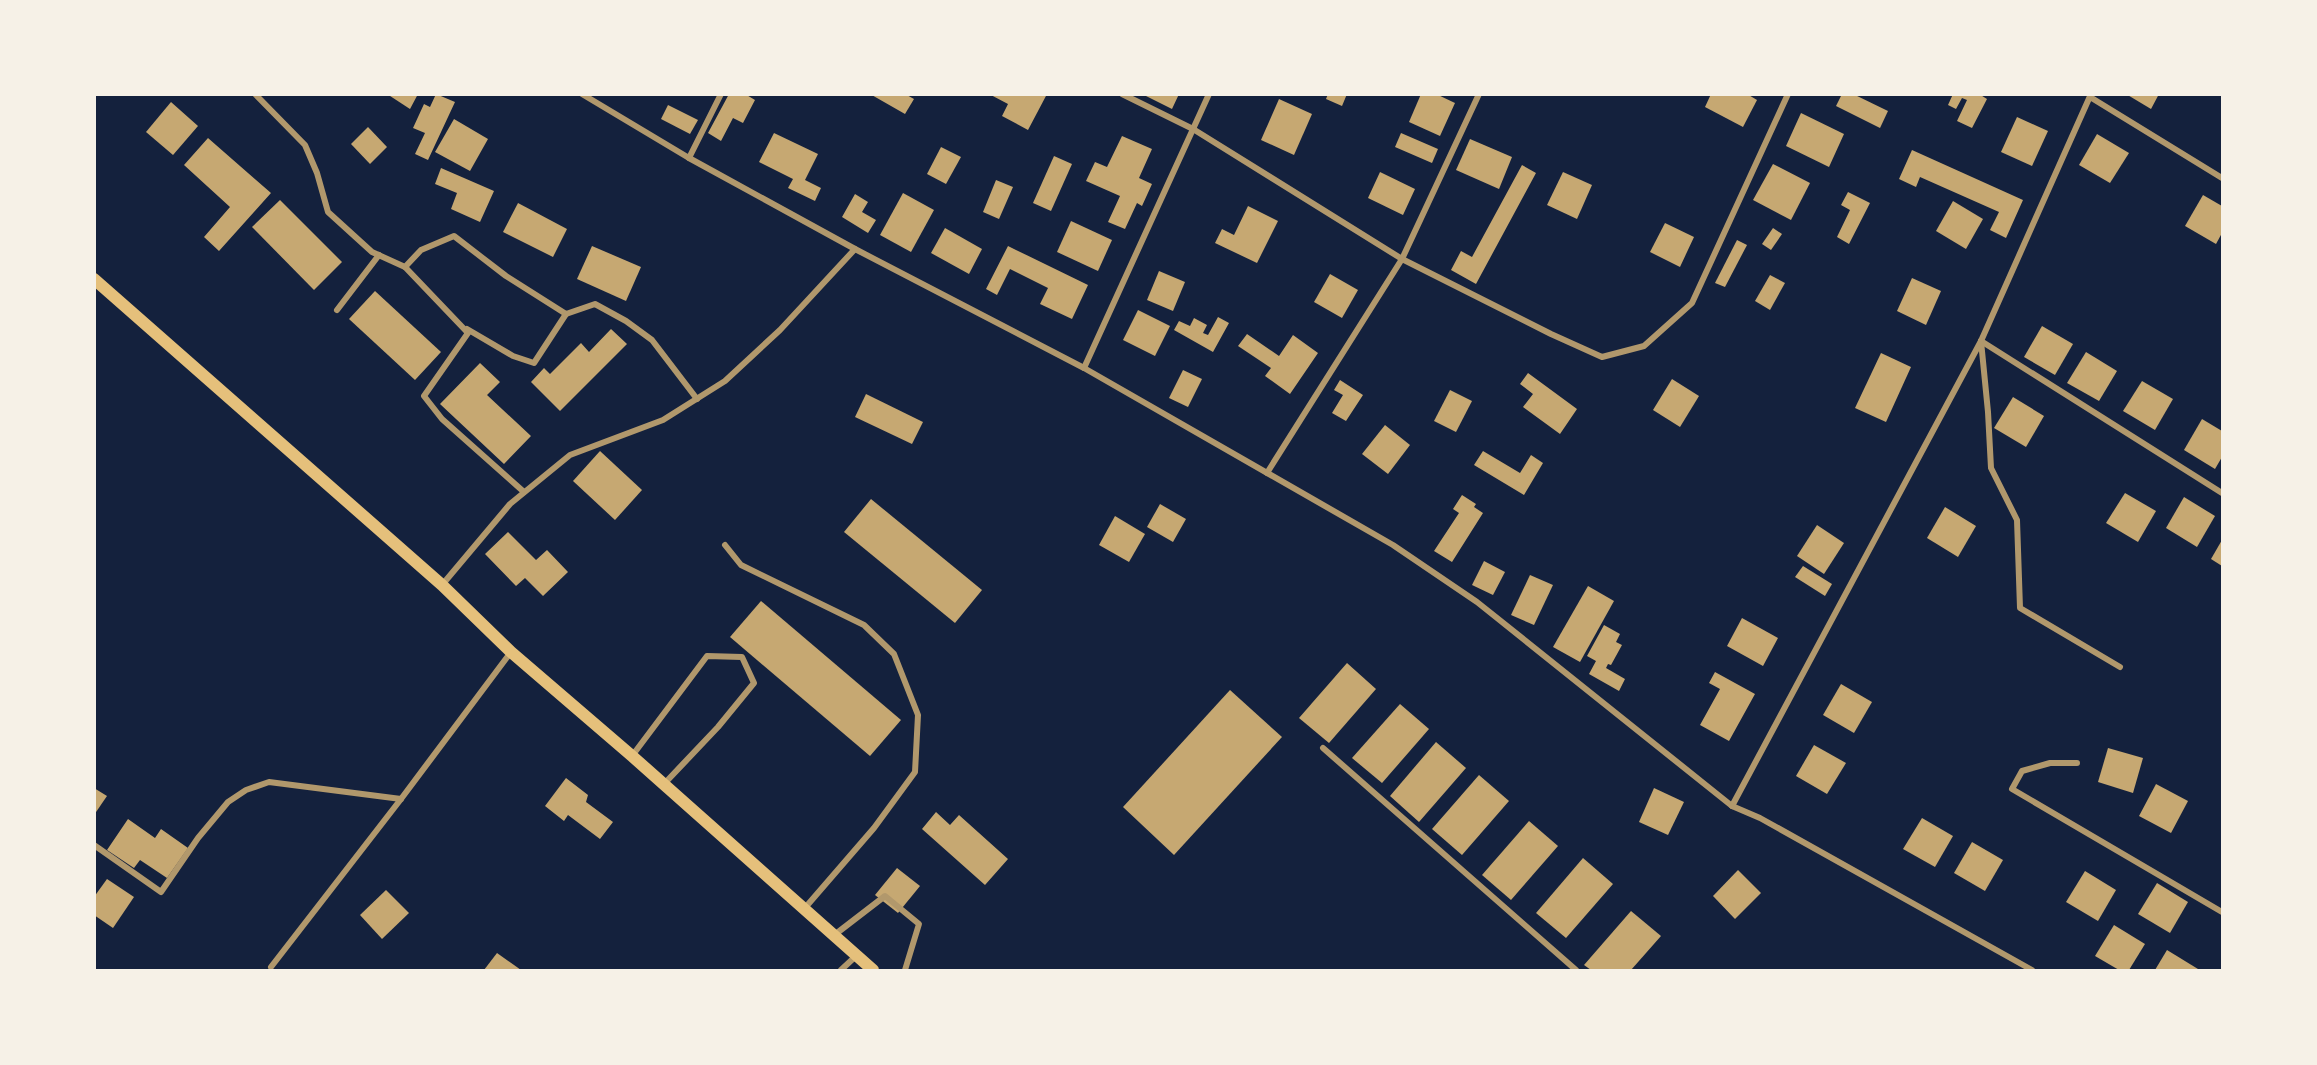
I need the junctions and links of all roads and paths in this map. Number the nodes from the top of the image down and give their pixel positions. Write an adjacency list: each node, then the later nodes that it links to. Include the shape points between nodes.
1 (255, 94): 13 (street, via 304,145 328,212)
2 (582, 94): 10 (street)
3 (721, 94): 10 (street)
4 (1122, 94): 9 (street)
5 (1209, 94): 9 (street)
6 (1479, 94): 14 (street)
7 (1788, 94): 14 (street, via 1692,303 1644,346 1602,357)
8 (2090, 96): 11 (street); 20 (street)
9 (1193, 129): 14 (street); 21 (street)
10 (689, 158): 12 (street)
11 (2223, 178)
12 (855, 249): 21 (street); 22 (street, via 780,330 724,381)
13 (379, 255): 15 (street); 17 (street)
14 (1402, 259): 23 (street)
15 (405, 267): 18 (street, via 421,250 454,236 506,276); 19 (street)
16 (94, 279): 27 (main road)
17 (337, 310)
18 (566, 314): 19 (street, via 534,363 513,356); 22 (street, via 595,304 626,321 652,340)
19 (462, 326): 24 (street, via 468,333 424,396 442,419)
20 (1981, 341): 25 (street); 29 (street, via 1991,468 2017,520 2020,608); 35 (street)
21 (1084, 368): 23 (street)
22 (697, 399): 24 (street, via 663,420 570,455)
23 (1267, 473): 35 (street, via 1393,545 1476,602)
24 (524, 492): 27 (street)
25 (2223, 493)
26 (725, 545): 37 (street, via 741,565 864,625 894,654 918,715 915,772 874,828)
27 (442, 585): 28 (main road)
28 (511, 652): 31 (main road); 34 (street)
29 (2120, 667)
30 (1323, 748): 45 (street)
31 (632, 756): 33 (main road); 33 (street, via 707,656 742,657 754,683)
32 (2076, 763): 38 (street, via 2050,763 2022,771 2012,789)
33 (663, 784): 37 (main road)
34 (401, 800): 36 (street, via 269,782 246,790 228,802 161,892); 41 (street)
35 (1732, 806): 46 (street)
36 (94, 845)
37 (804, 910): 39 (main road)
38 (2223, 912)
39 (833, 936): 40 (main road); 44 (street, via 885,896 919,924)
40 (856, 956): 42 (street); 43 (main road)
41 (271, 967)
42 (841, 970)
43 (873, 970)
44 (904, 970)
45 (1576, 970)
46 (2032, 970)

